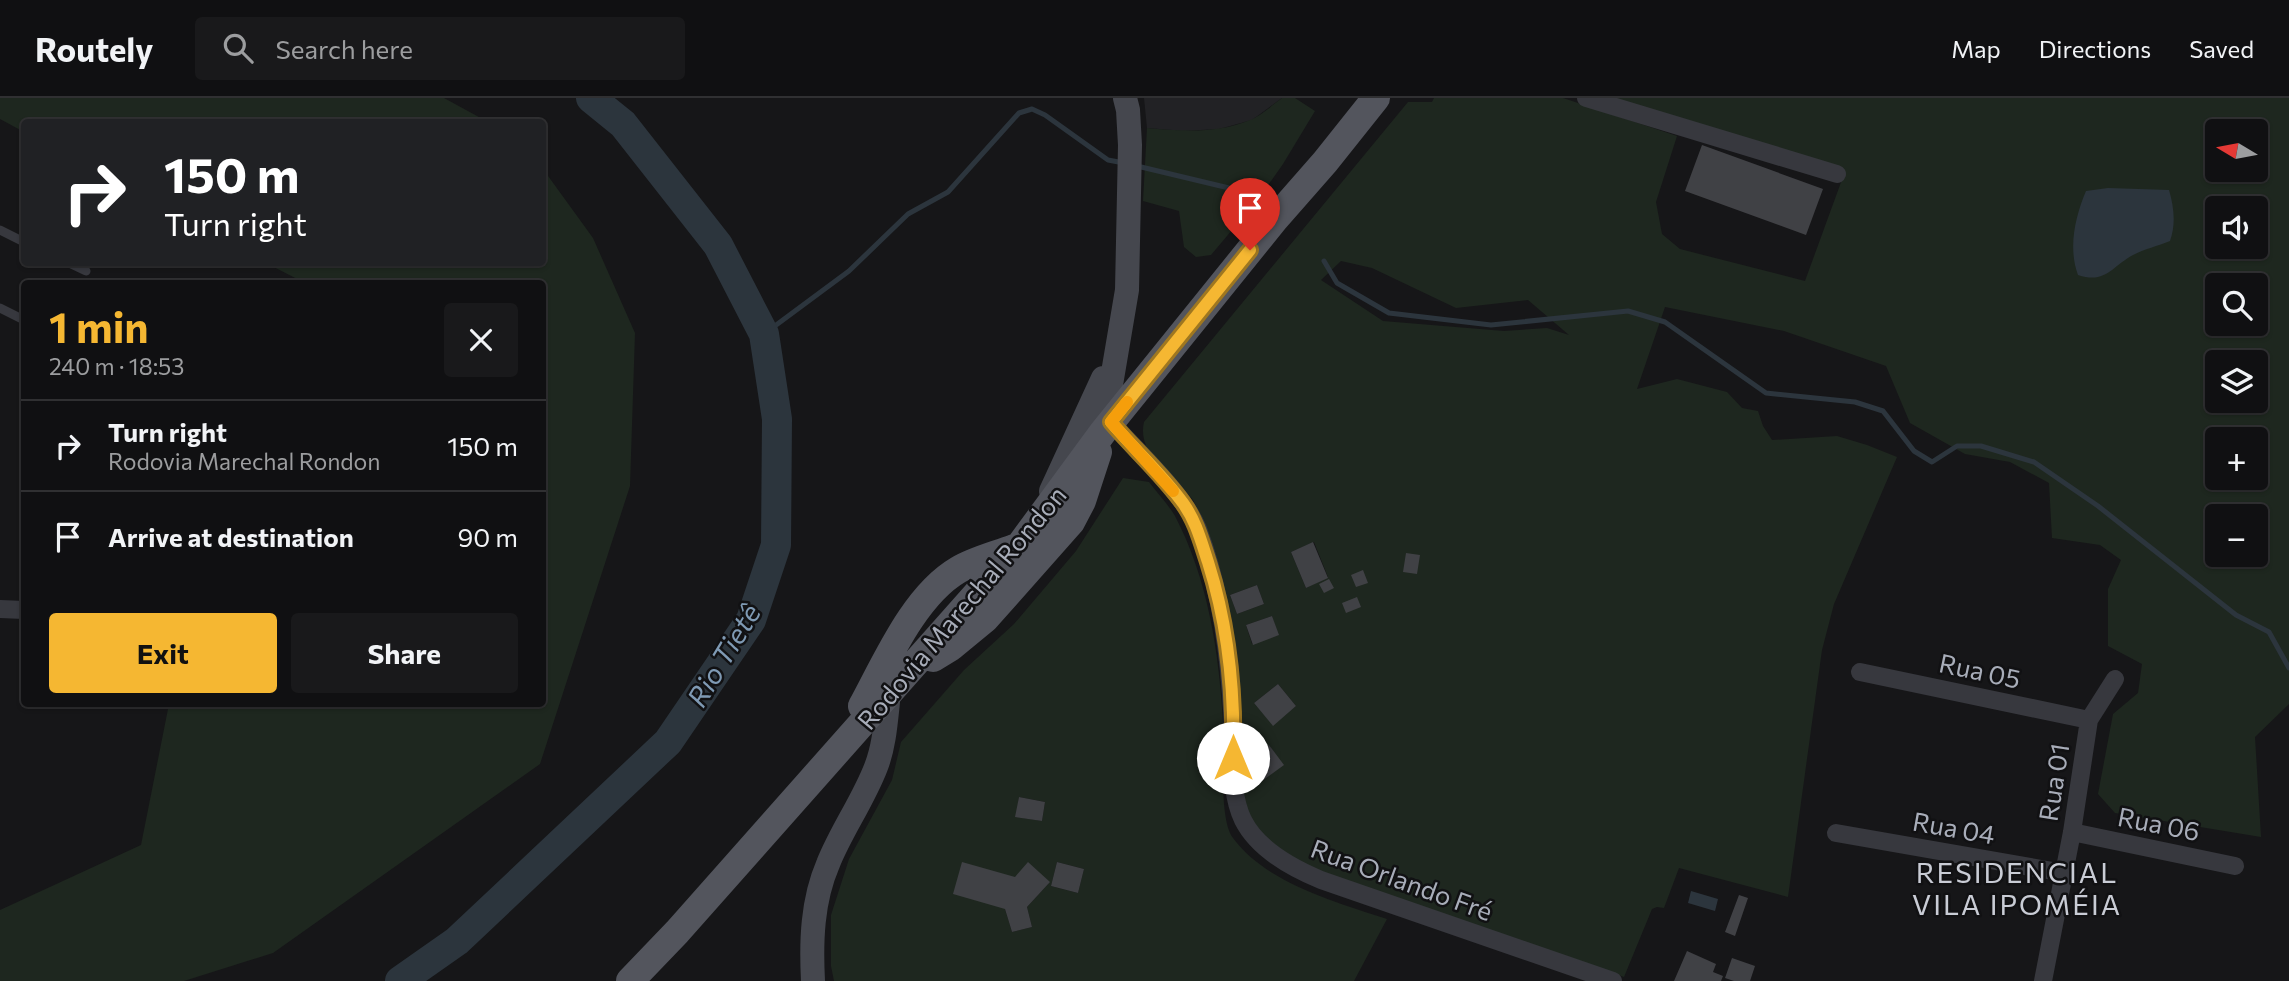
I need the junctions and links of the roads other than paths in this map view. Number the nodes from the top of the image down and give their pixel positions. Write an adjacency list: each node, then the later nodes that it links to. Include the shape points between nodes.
1 (1125, 98): 13 (main road, via 1130,145 1127,290)
2 (1353, 98): 6 (main road, Rodovia Marechal Rondon)
3 (1376, 98): 6 (main road, Rodovia Marechal Rondon)
4 (1586, 98): 5 (street)
5 (1838, 174)
6 (1275, 219): 14 (main road, Rodovia Marechal Rondon)
7 (0, 230): 8 (lane)
8 (21, 240)
9 (75, 266): 10 (lane)
10 (86, 271)
11 (0, 308): 12 (lane)
12 (21, 318)
13 (1118, 346): 14 (main road); 15 (main road)
14 (1107, 427): 15 (main road, Rodovia Marechal Rondon); 20 (main road, via 1071,522 985,619); 34 (street, Rua Orlando Fré, via 1182,503 1197,527 1227,635 1236,802 1258,839 1293,868 1321,880)
15 (1038, 522): 16 (main road, Rodovia Marechal Rondon)
16 (1020, 545): 19 (main road, via 958,570 934,588); 20 (main road, Rodovia Marechal Rondon)
17 (0, 609): 18 (street)
18 (21, 610)
19 (912, 617): 20 (main road, via 917,635); 25 (main road)
20 (941, 645): 23 (main road, Rodovia Marechal Rondon)
21 (1860, 672): 24 (street, Rua 05)
22 (2115, 679): 24 (street, Rua 01)
23 (898, 683): 25 (main road, Rodovia Marechal Rondon); 30 (main road, via 875,769 827,866)
24 (2089, 720): 26 (street, Rua 01)
25 (840, 748): 31 (main road, Rodovia Marechal Rondon)
26 (2072, 832): 28 (street, Rua 06); 29 (street, Rua 01)
27 (1836, 833): 29 (street, Rua 04)
28 (2235, 866)
29 (2064, 873): 35 (street, Rua 01)
30 (811, 944): 32 (street); 33 (main road)
31 (630, 981)
32 (799, 981)
33 (813, 981)
34 (1613, 981)
35 (2043, 981)

